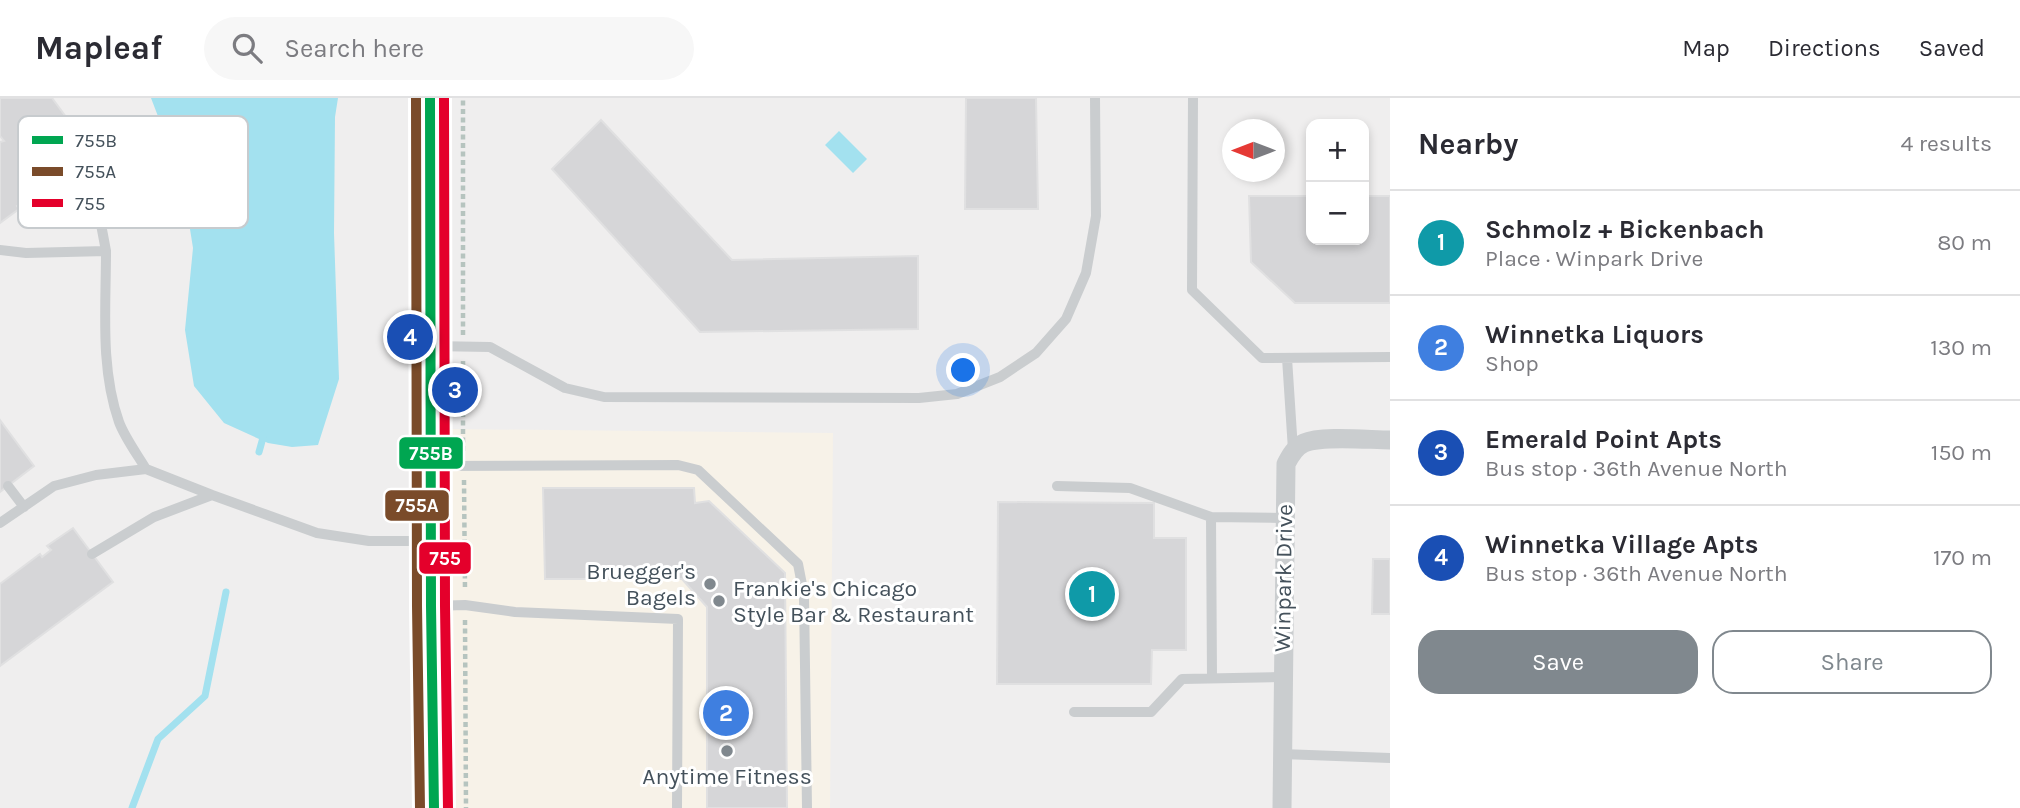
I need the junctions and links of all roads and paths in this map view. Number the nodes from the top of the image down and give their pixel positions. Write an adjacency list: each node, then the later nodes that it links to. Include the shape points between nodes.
1 (430, 98): 7 (street)
2 (1095, 98): 7 (lane, via 1096,216 1086,273 1066,319 1036,353 1000,377 957,394 919,398 604,397 565,388 490,347)
3 (1193, 98): 8 (lane, via 1192,290 1262,358)
4 (102, 228): 6 (lane)
5 (0, 250): 6 (lane)
6 (106, 251): 13 (lane, via 109,385 120,425)
7 (430, 346): 12 (street)
8 (1287, 358): 9 (lane); 11 (lane)
9 (1390, 358)
10 (1390, 440): 11 (street, via 1319,440)
11 (1293, 451): 19 (street, Winpark Drive, via 1286,464)
12 (431, 466): 21 (street); 31 (lane, via 678,465 698,470 798,564 804,595)
13 (146, 469): 16 (lane); 17 (lane, via 54,486)
14 (8, 485): 17 (lane)
15 (1057, 486): 18 (lane, via 1130,488)
16 (212, 495): 21 (lane, via 317,533 369,541); 22 (lane, via 154,517)
17 (24, 507): 20 (lane)
18 (1211, 517): 19 (lane); 25 (lane)
19 (1283, 518): 24 (street, Winpark Drive)
20 (0, 523)
21 (431, 541): 23 (street)
22 (92, 554)
23 (431, 606): 29 (street); 30 (lane, via 678,619)
24 (1282, 677): 25 (lane); 27 (street, Winpark Drive)
25 (1212, 678): 26 (lane, via 1182,679 1151,712)
26 (1074, 712)
27 (1282, 754): 28 (lane); 32 (street, Winpark Drive)
28 (1390, 758)
29 (434, 808)
30 (677, 808)
31 (807, 808)
32 (1282, 808)

